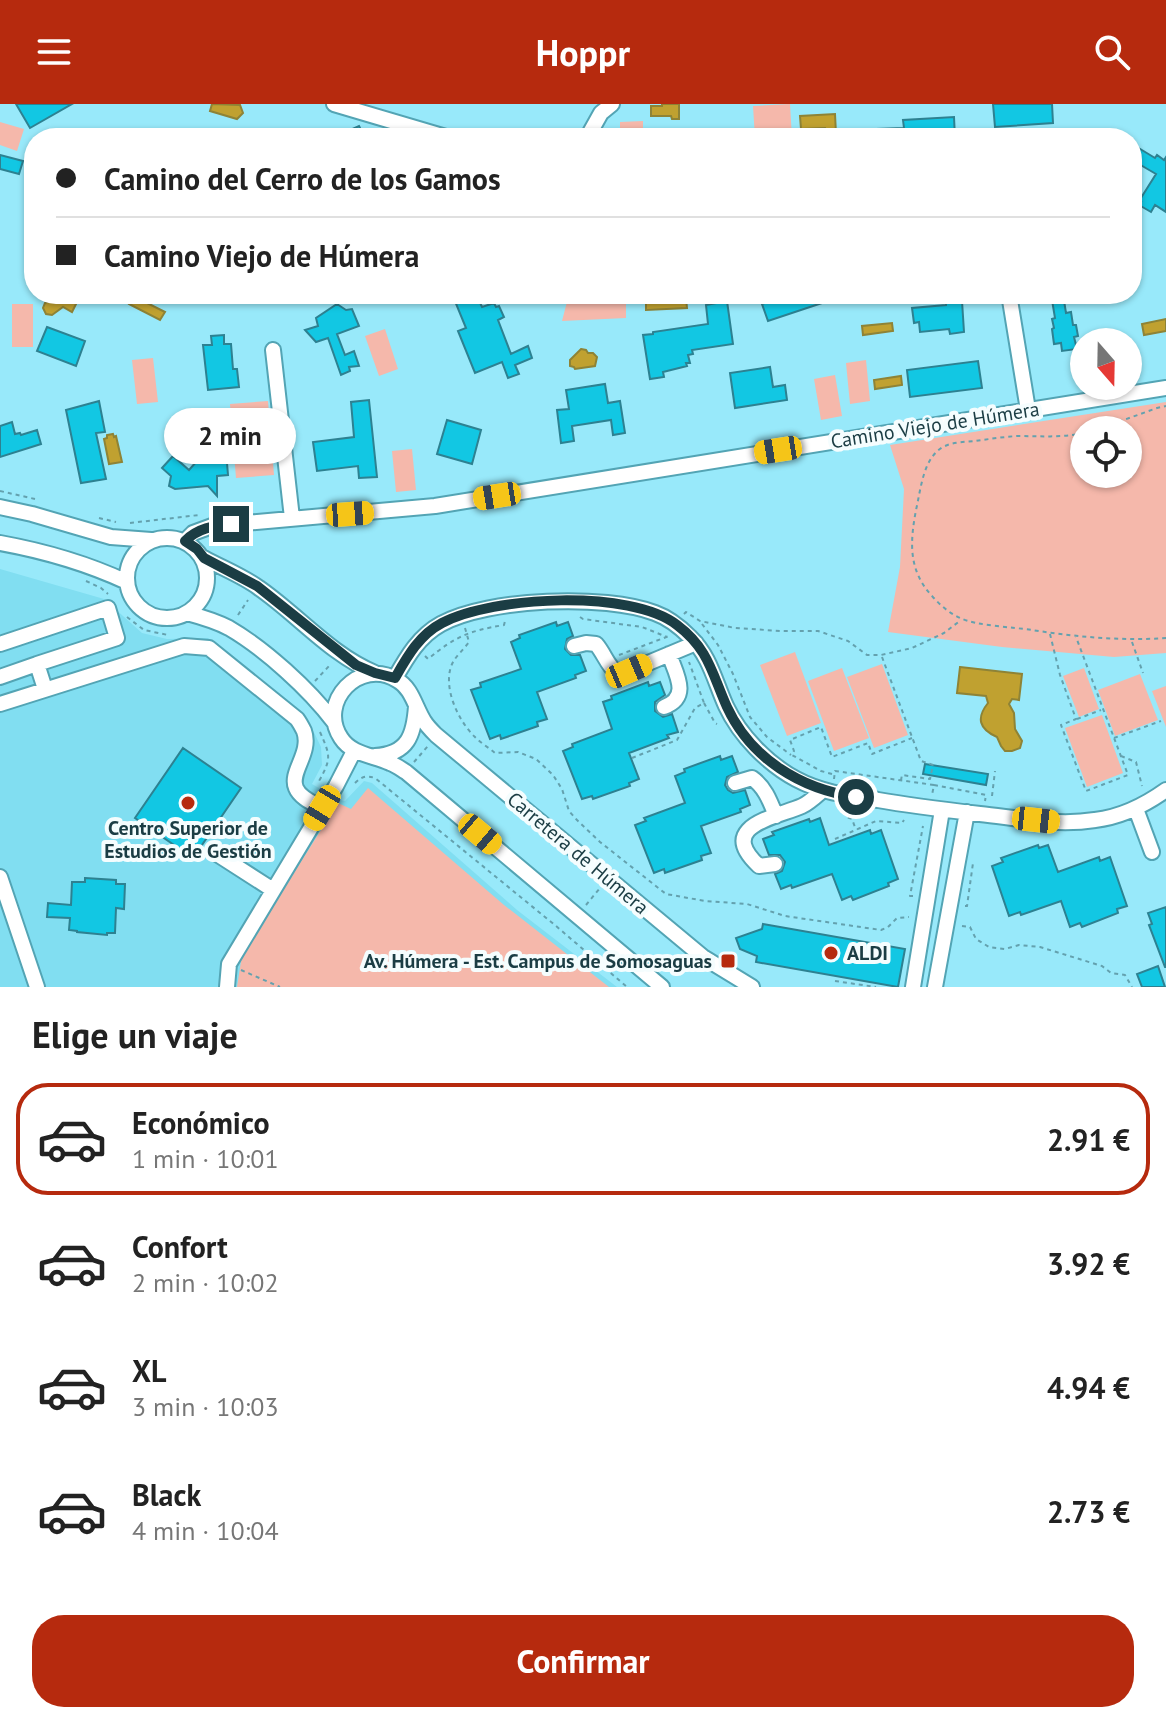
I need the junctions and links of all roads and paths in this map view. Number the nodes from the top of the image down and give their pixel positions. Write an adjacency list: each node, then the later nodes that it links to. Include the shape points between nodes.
1 (334, 104): 3 (street)
2 (612, 104): 4 (street)
3 (415, 128)
4 (593, 128)
5 (1011, 304): 9 (street)
6 (273, 350): 17 (street)
7 (1166, 388): 9 (street, Camino Viejo de Húmera)
8 (1166, 406): 10 (path)
9 (1028, 410): 17 (street, Camino Viejo de Húmera, via 435,506)
10 (1135, 416)
11 (1070, 436): 31 (path, via 979,440 950,444 934,454 912,532 912,563 927,591)
12 (0, 491): 13 (path)
13 (43, 501)
14 (0, 507): 18 (street, via 111,537)
15 (202, 514): 16 (path, via 137,523)
16 (93, 516)
17 (292, 518): 19 (street, Camino Viejo de Húmera, via 212,526)
18 (151, 540): 19 (street); 23 (street, via 131,560)
19 (185, 541): 21 (street)
20 (0, 543): 23 (street, via 62,557)
21 (204, 558): 24 (street); 28 (street, via 208,584 201,601)
22 (78, 578): 25 (path)
23 (127, 582): 28 (street, via 133,601 144,611 174,618)
24 (257, 586): 34 (path); 45 (street)
25 (111, 597)
26 (120, 609): 36 (path, via 144,630)
27 (571, 610): 47 (path, via 583,619 642,627 669,637)
28 (187, 613): 34 (street)
29 (508, 614): 37 (path, via 504,625)
30 (463, 615): 33 (street, via 560,600 625,605); 37 (path); 44 (street, via 441,624)
31 (962, 619): 35 (path); 48 (path, via 912,648)
32 (700, 621): 33 (path, via 686,612); 48 (path, via 735,628 818,631 848,641 867,655); 68 (path, via 718,645 750,717)
33 (676, 624): 41 (street)
34 (230, 629): 55 (street)
35 (1050, 633): 38 (path); 60 (path)
36 (177, 634)
37 (467, 634): 44 (path, via 428,659); 98 (path, via 469,642 452,665 449,684 473,736 495,753 518,752 536,759 553,775 577,820 666,894 881,930 897,918)
38 (1075, 635): 40 (path); 59 (path)
39 (1166, 638): 40 (path)
40 (1131, 641): 51 (path)
41 (696, 643): 46 (street); 76 (street, via 706,654 733,719 751,742 797,780)
42 (0, 644): 49 (street, via 108,608 117,638)
43 (574, 646): 46 (street, via 596,644 616,672)
44 (415, 647): 53 (street)
45 (340, 654): 50 (street); 55 (path)
46 (669, 654): 58 (street, via 680,691 678,699)
47 (619, 655)
48 (881, 655): 65 (path)
49 (37, 664): 52 (street); 54 (street)
50 (375, 673): 53 (street); 62 (street, via 343,688)
51 (1143, 673)
52 (0, 677)
53 (395, 678): 57 (street)
54 (45, 689): 56 (street); 84 (street, via 184,646 209,648 297,719 306,743 295,787)
55 (307, 691): 62 (street)
56 (0, 704)
57 (416, 705): 64 (street, Carretera de Húmera); 69 (street, via 415,730 403,747)
58 (664, 707)
59 (1104, 709): 60 (path); 66 (path)
60 (1076, 719): 79 (path, via 1061,725)
61 (1161, 721): 66 (path)
62 (334, 722): 67 (street)
63 (317, 726): 78 (path, via 330,755 319,781)
64 (436, 735): 72 (path); 95 (street, Carretera de Húmera)
65 (912, 738): 68 (path, via 872,754 868,743 832,757 821,727 790,740); 74 (path, via 921,761 933,765 930,779 902,775)
66 (1114, 738): 70 (path)
67 (354, 751): 69 (street); 78 (street)
68 (792, 755): 73 (path)
69 (370, 756): 72 (street)
70 (1121, 756): 79 (path, via 1128,775); 82 (path, via 1136,762)
71 (995, 771): 80 (path)
72 (406, 772): 97 (street)
73 (834, 775)
74 (901, 780)
75 (735, 783): 87 (street, via 752,778 758,782)
76 (823, 790): 85 (street); 87 (street, via 807,804)
77 (1166, 790): 82 (street)
78 (332, 791): 84 (street); 107 (path, via 341,796 362,777 375,778)
79 (1086, 791): 81 (path)
80 (992, 796)
81 (1089, 796)
82 (1143, 805): 86 (street, via 1097,820 1063,823); 91 (street)
83 (847, 807): 89 (path, via 846,817)
84 (322, 808): 96 (street)
85 (942, 810): 86 (street); 100 (street)
86 (967, 812): 101 (street)
87 (776, 816): 93 (street, via 750,826 744,835 749,857 759,866)
88 (907, 816): 89 (path, via 902,823 876,821)
89 (856, 830): 90 (path)
90 (835, 839)
91 (1152, 852)
92 (217, 854): 96 (street)
93 (775, 864)
94 (0, 877): 104 (street)
95 (609, 877): 97 (path); 109 (street, Carretera de Húmera, via 703,957)
96 (273, 890): 102 (street)
97 (577, 916): 108 (street)
98 (918, 918)
99 (961, 925): 113 (path, via 989,947 1040,947 1125,975)
100 (919, 948): 101 (street); 111 (street)
101 (942, 952): 112 (street)
102 (229, 964): 105 (street); 106 (path)
103 (835, 981): 110 (path)
104 (37, 987)
105 (227, 987)
106 (280, 987)
107 (627, 987)
108 (662, 987)
109 (752, 987)
110 (876, 987)
111 (913, 987)
112 (935, 987)
113 (1132, 987)

